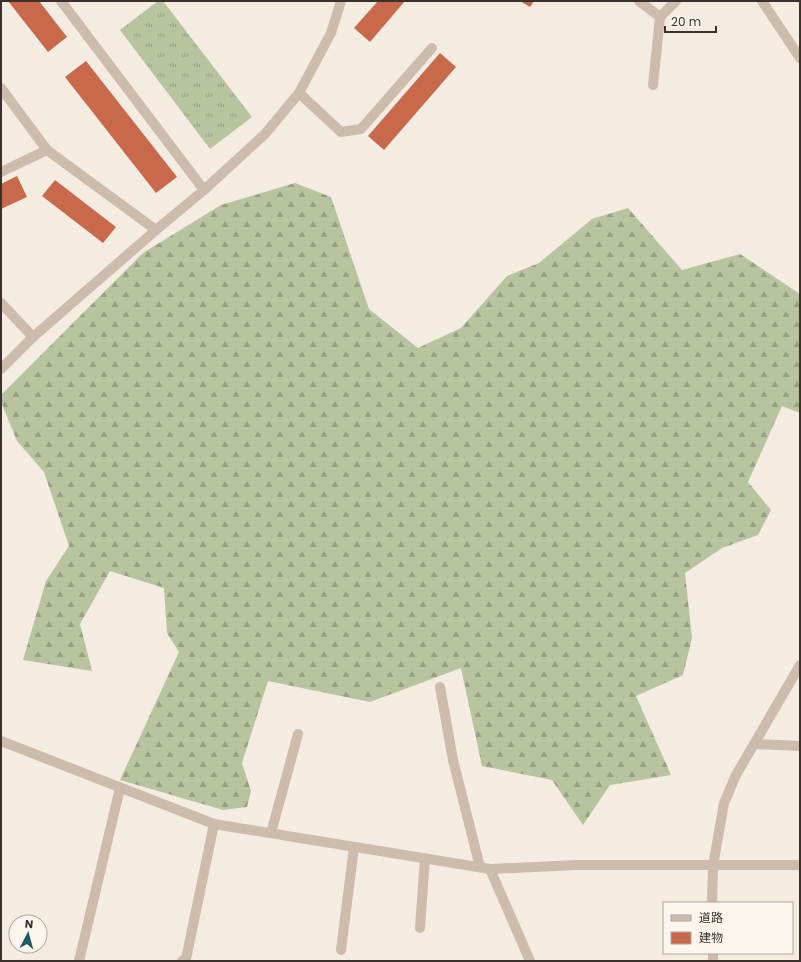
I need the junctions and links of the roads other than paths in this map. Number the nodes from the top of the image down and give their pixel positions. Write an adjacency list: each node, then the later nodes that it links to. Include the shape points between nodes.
1 (62, 1): 14 (street)
2 (341, 1): 11 (street, via 331,33)
3 (640, 1): 6 (street)
4 (676, 1): 6 (street)
5 (762, 1): 8 (street)
6 (660, 17): 9 (street)
7 (432, 48): 11 (street, via 361,129 341,132)
8 (800, 58)
9 (653, 85)
10 (1, 88): 12 (street)
11 (299, 93): 14 (street, via 265,134)
12 (47, 150): 13 (street); 15 (street)
13 (1, 172)
14 (204, 190): 15 (street)
15 (156, 230): 17 (street)
16 (1, 303): 17 (street)
17 (33, 337): 18 (street)
18 (1, 369)
19 (800, 665): 23 (street)
20 (440, 687): 32 (street, via 453,760)
21 (298, 734): 27 (street)
22 (1, 741): 25 (street)
23 (754, 744): 24 (street); 31 (street, via 724,803)
24 (800, 746)
25 (120, 788): 26 (street); 36 (street)
26 (214, 824): 27 (street); 37 (street, via 186,959)
27 (271, 833): 28 (street)
28 (354, 847): 29 (street); 35 (street)
29 (425, 858): 32 (street); 34 (street)
30 (800, 865): 31 (street)
31 (712, 866): 32 (street, via 577,865); 33 (street)
32 (485, 868): 38 (street)
33 (712, 902)
34 (420, 928)
35 (341, 950)
36 (79, 961)
37 (182, 961)
38 (530, 961)

